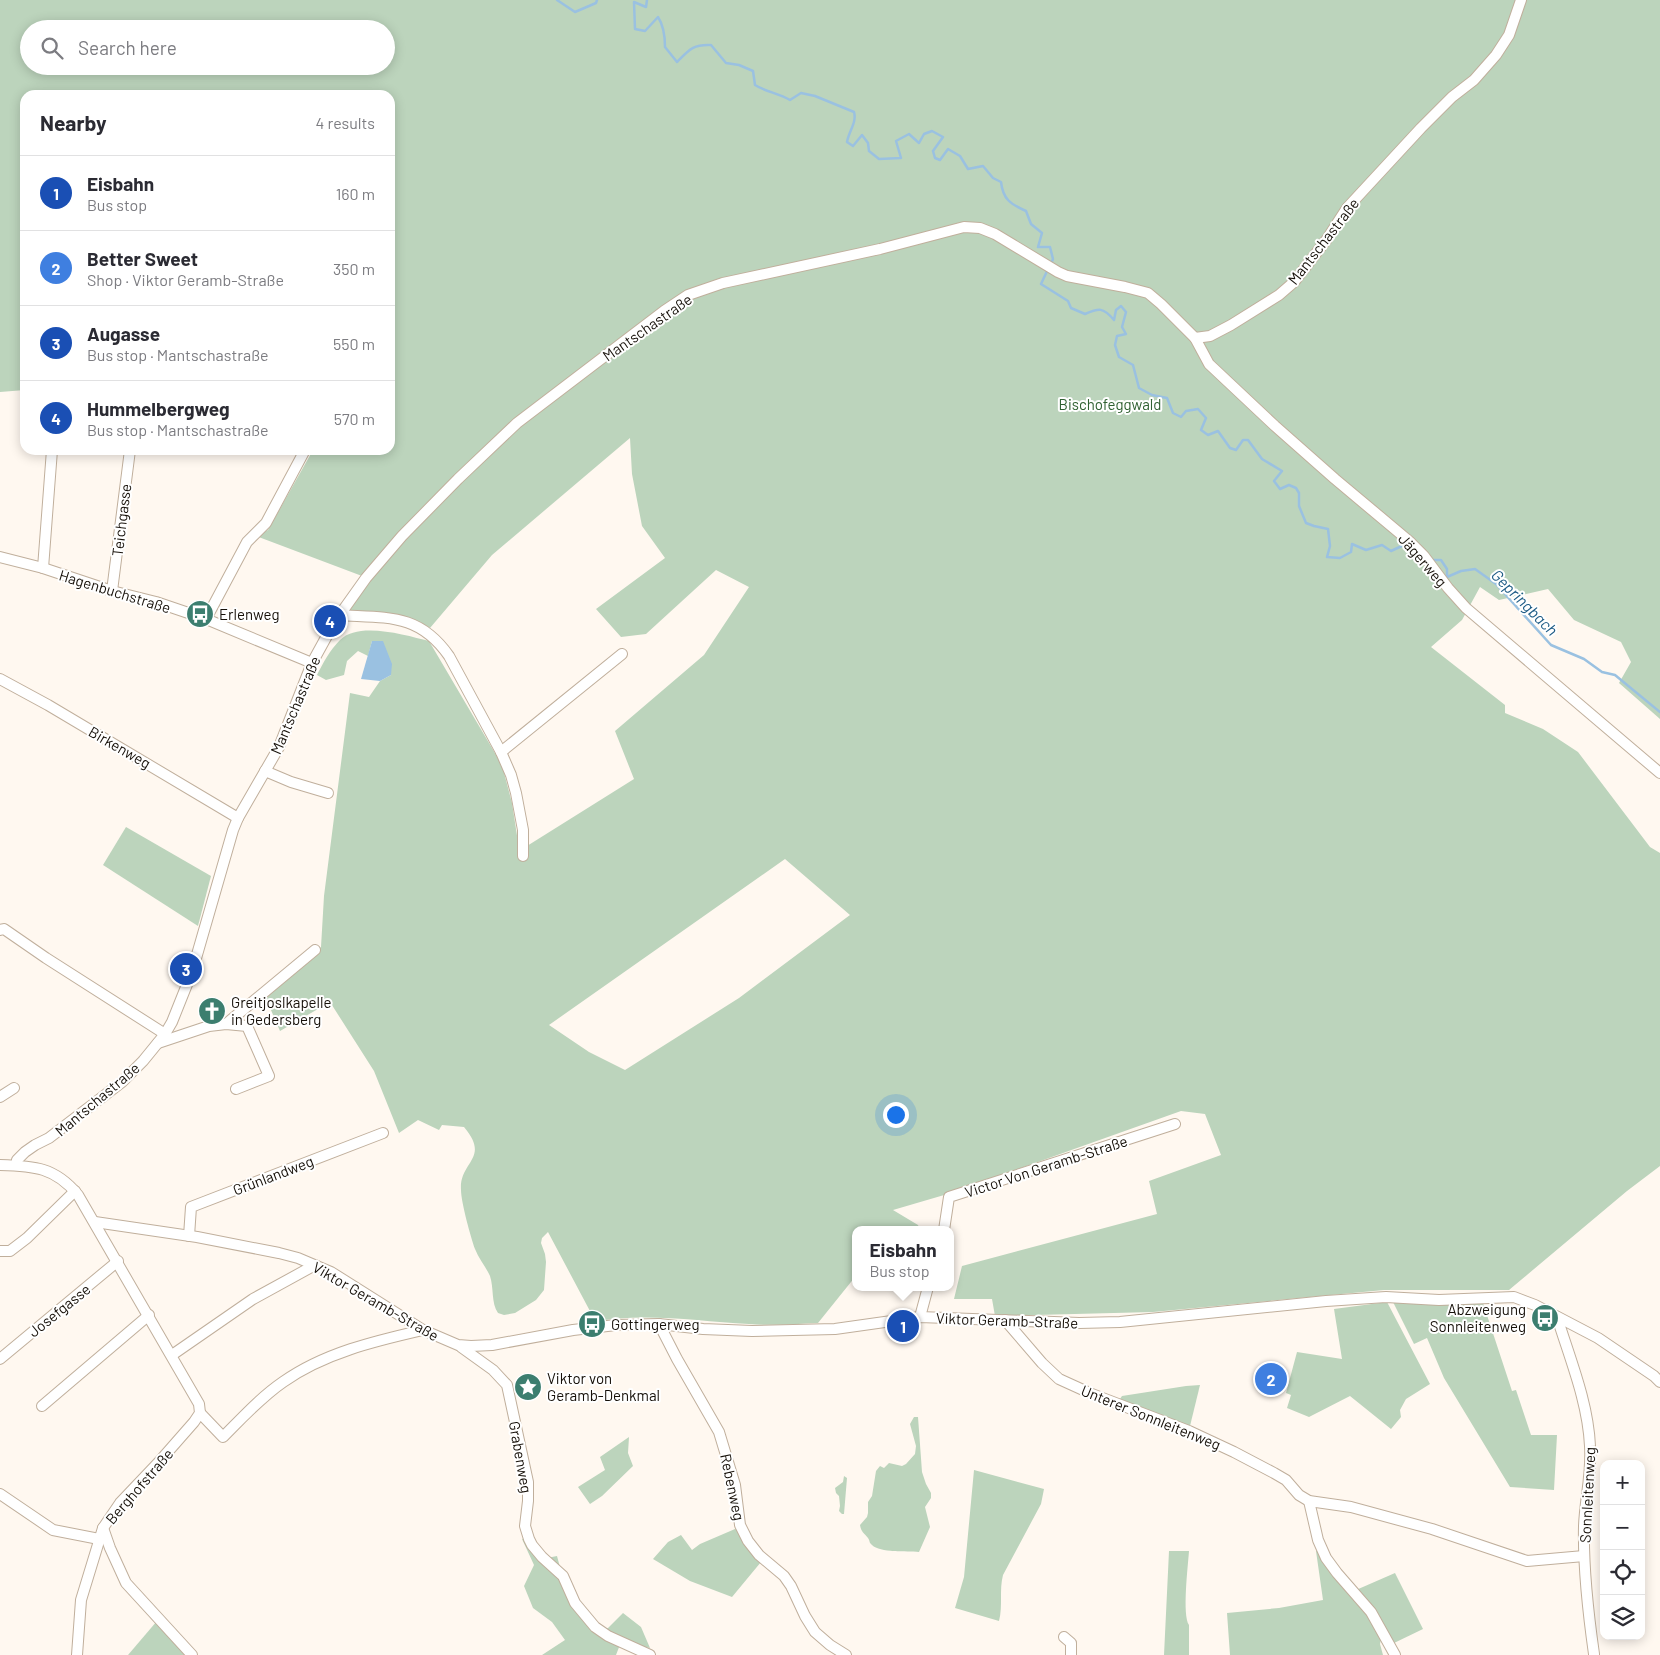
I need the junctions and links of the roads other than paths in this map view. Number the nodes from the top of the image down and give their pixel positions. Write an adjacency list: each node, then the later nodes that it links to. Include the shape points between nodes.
1 (1521, 0): 2 (street, Mantschastraße, via 1509,35 1496,56 1421,128 1347,208 1294,282 1230,325 1210,336)
2 (1195, 338): 9 (street, Mantschastraße, via 1148,293 1058,272 980,228 964,227 880,249 723,282 688,295 664,311 517,423 402,536); 16 (street, Jägerweg, via 1209,364 1275,426 1409,541 1466,608)
3 (52, 455): 7 (street)
4 (129, 455): 8 (street, Teichgasse)
5 (302, 455): 10 (street, via 266,522 247,542)
6 (0, 557): 7 (street, Hagenbuchstraße)
7 (43, 568): 8 (street, Hagenbuchstraße)
8 (112, 591): 10 (street, Hagenbuchstraße)
9 (339, 615): 12 (street, Mantschastraße); 14 (street, via 392,618 429,633 449,656)
10 (206, 620): 12 (street, Hagenbuchstraße)
11 (622, 654): 14 (street)
12 (312, 664): 15 (street, Mantschastraße, via 284,735)
13 (0, 679): 18 (street, Birkenweg)
14 (501, 752): 19 (street, via 516,793 523,830)
15 (265, 771): 17 (street); 18 (street, Mantschastraße)
16 (1660, 773)
17 (328, 792)
18 (238, 818): 23 (street, Mantschastraße, via 192,972)
19 (522, 856)
20 (0, 930): 23 (street, via 4,929)
21 (315, 950): 22 (street)
22 (226, 1024): 24 (street, via 209,1026); 26 (street, via 247,1026 269,1076)
23 (165, 1034): 24 (street, Mantschastraße)
24 (158, 1043): 31 (street, Mantschastraße, via 122,1082 49,1138 25,1152)
25 (14, 1088): 27 (street)
26 (236, 1089)
27 (0, 1097)
28 (1175, 1124): 34 (street, Victor Von Geramb-Straße, via 949,1197)
29 (383, 1133): 35 (street, Grünlandweg, via 191,1207)
30 (0, 1165): 31 (street)
31 (16, 1165): 32 (street, via 56,1174)
32 (75, 1190): 33 (street); 36 (street, via 26,1238 10,1251)
33 (95, 1222): 35 (street, Viktor Geramb-Straße); 37 (street)
34 (945, 1226)
35 (189, 1236): 38 (street, Viktor Geramb-Straße, via 279,1252)
36 (0, 1251)
37 (118, 1261): 40 (street); 48 (street, Josefgasse)
38 (315, 1265): 45 (street, Viktor Geramb-Straße); 47 (street, via 253,1299)
39 (927, 1291): 41 (street)
40 (149, 1315): 47 (street); 50 (street)
41 (920, 1317): 43 (street, Viktor Geramb-Straße); 44 (street, Viktor Geramb-Straße, via 835,1329 780,1331)
42 (1557, 1317): 43 (street, Viktor Geramb-Straße, via 1514,1297 1438,1300 1386,1297 1120,1322); 49 (street, Viktor Geramb-Straße, via 1598,1338); 56 (street, Sonnleitenweg, via 1588,1422 1591,1448)
43 (1005, 1320): 53 (street, Unterer Sonnleitenweg, via 1059,1379 1234,1452 1274,1472)
44 (659, 1324): 46 (street, Viktor Geramb-Straße, via 608,1325 492,1345); 62 (street, Rebenweg, via 676,1360 720,1432 735,1485 740,1524 748,1541 784,1576 815,1632)
45 (423, 1330): 46 (street, Viktor Geramb-Straße); 51 (street, via 356,1347 298,1373 269,1392 223,1437)
46 (458, 1345): 61 (street, Grabenweg, via 493,1370 507,1385 528,1482 525,1526 532,1545 563,1576 575,1603 595,1627)
47 (172, 1355): 51 (street, via 200,1404)
48 (0, 1359)
49 (1658, 1377)
50 (42, 1406)
51 (200, 1412): 54 (street, Berghofstraße, via 113,1511)
52 (0, 1494): 55 (street, via 53,1530)
53 (1309, 1501): 56 (street, Sonnleitenweg, via 1351,1506 1432,1529 1527,1562); 64 (street, via 1318,1540 1326,1558 1368,1607)
54 (103, 1528): 55 (street, Berghofstraße); 60 (street, via 126,1583)
55 (99, 1539): 59 (street, Berghofstraße, via 81,1600)
56 (1584, 1556): 58 (street, Sonnleitenweg)
57 (1064, 1637): 63 (street, via 1071,1643)
58 (1594, 1654)
59 (77, 1655)
60 (192, 1655)
61 (650, 1655)
62 (846, 1655)
63 (1071, 1655)
64 (1395, 1655)

